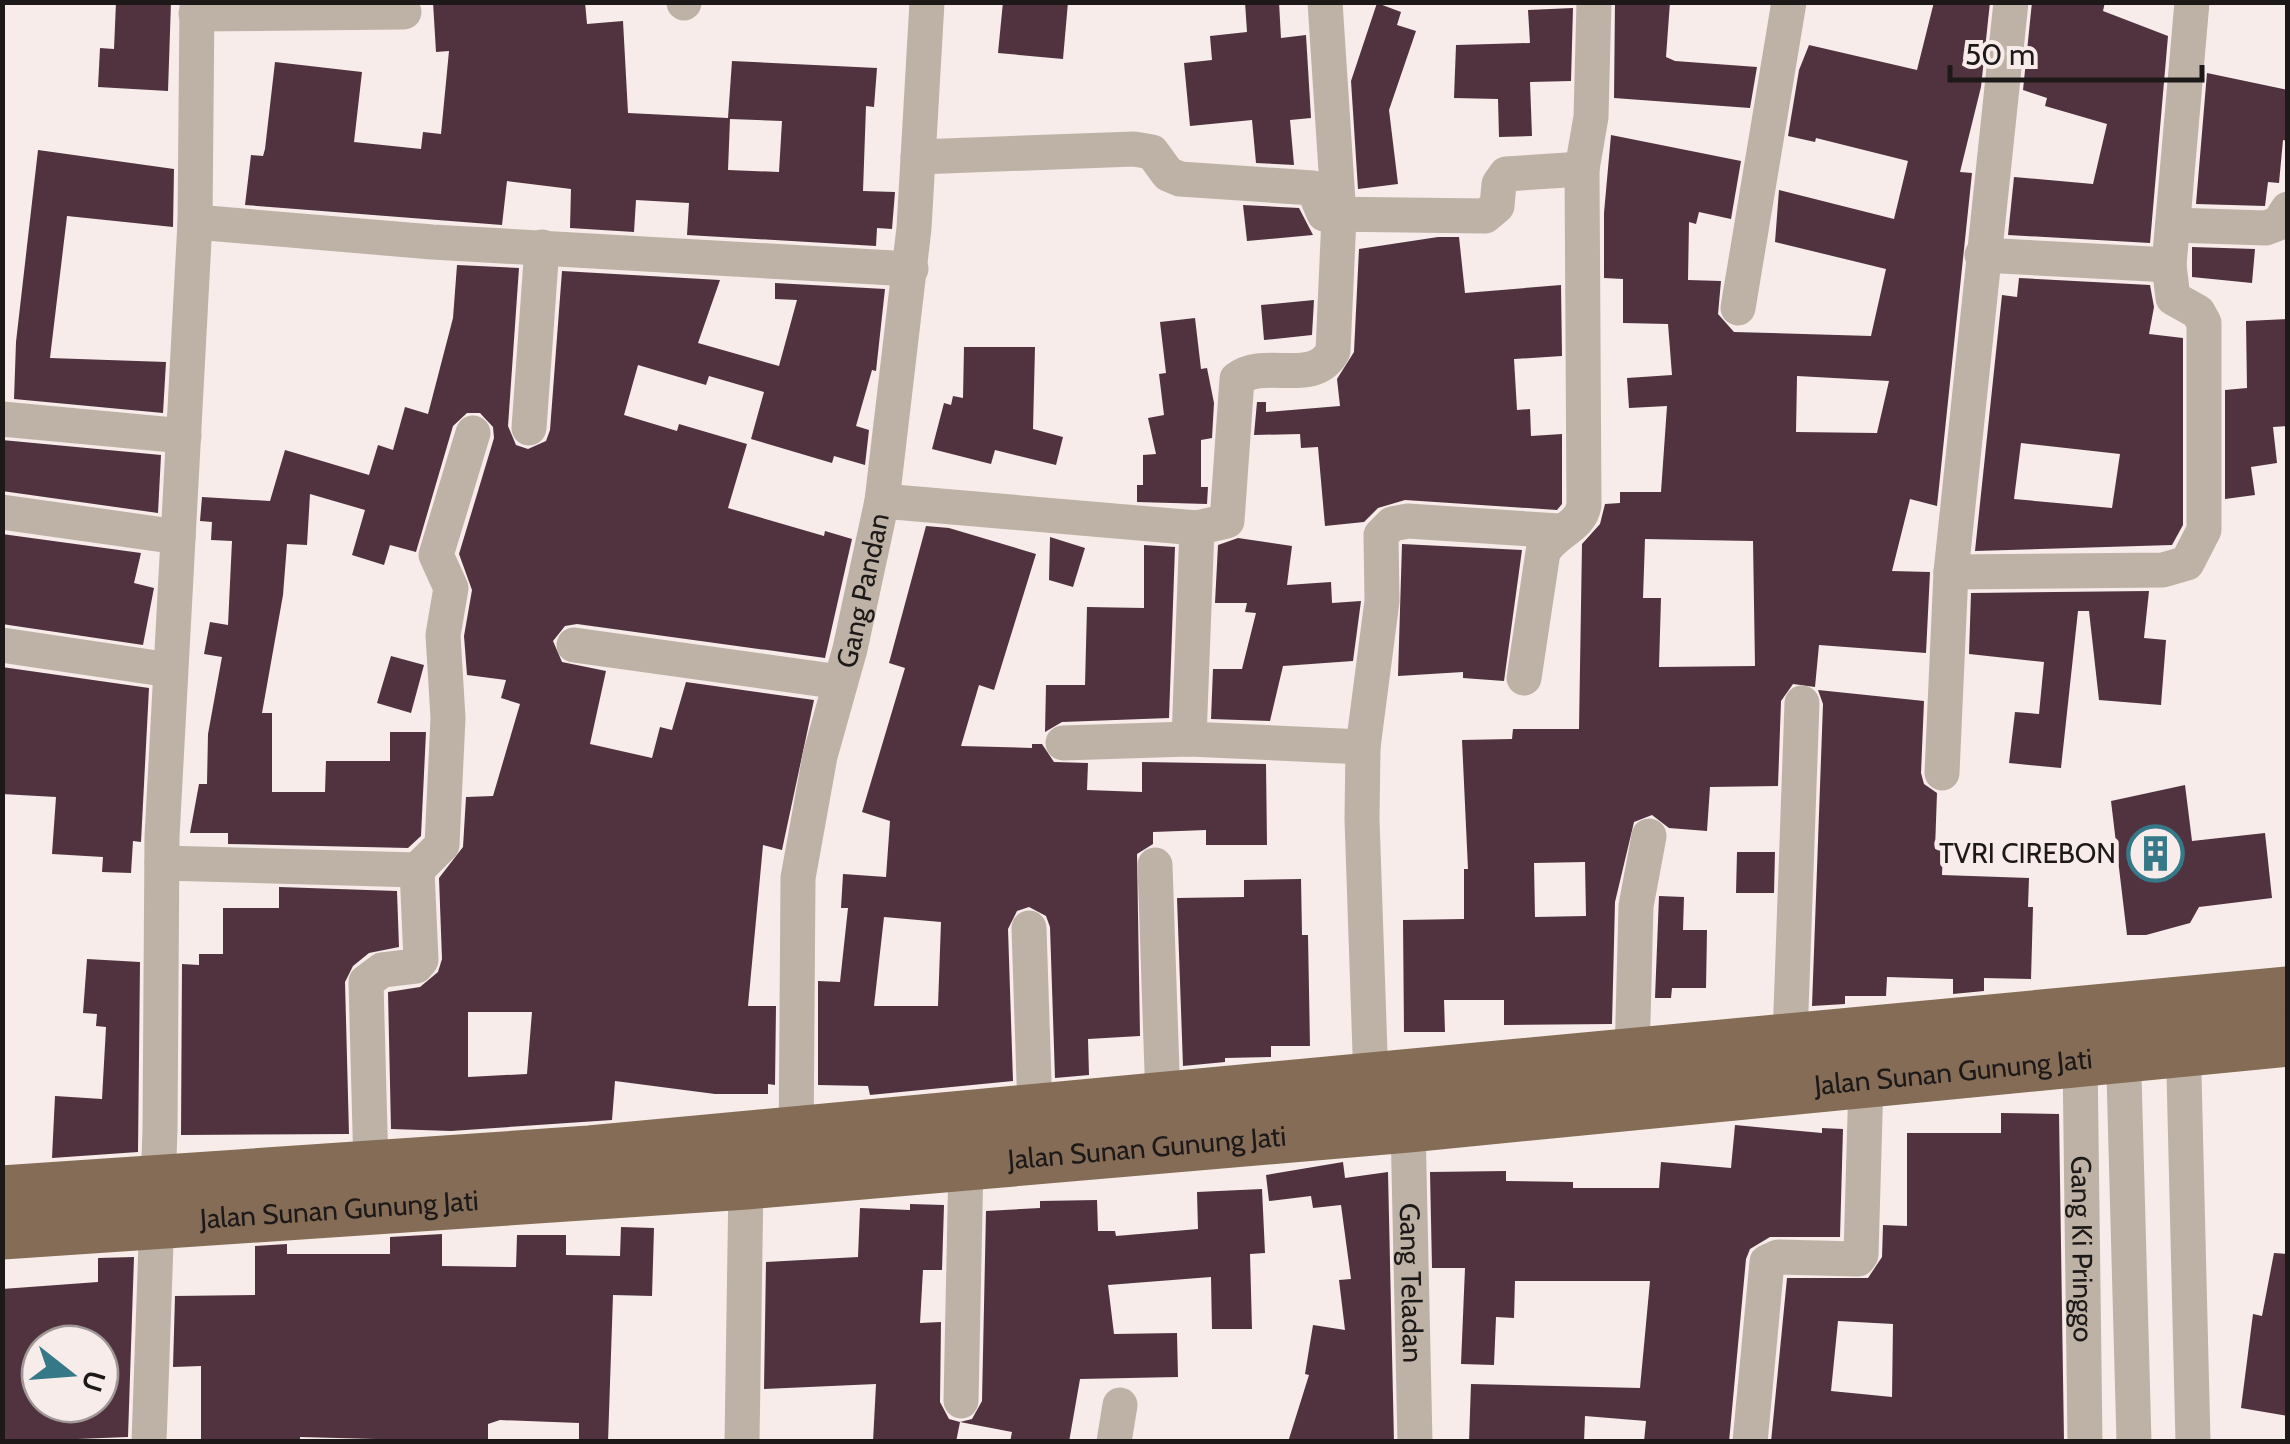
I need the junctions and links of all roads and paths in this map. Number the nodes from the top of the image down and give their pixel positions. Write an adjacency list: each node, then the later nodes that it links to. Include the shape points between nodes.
1 (927, 2): 9 (street, Gang Pandan)
2 (1325, 2): 12 (street)
3 (1594, 2): 10 (street, via 1591,116)
4 (1789, 2): 19 (street)
5 (2011, 2): 16 (street)
6 (2192, 2): 14 (street)
7 (197, 8): 8 (street); 13 (street)
8 (404, 12)
9 (918, 157): 12 (street, via 1146,150 1180,179 1313,188 1321,212); 18 (street, Gang Pandan)
10 (1582, 169): 12 (street, via 1506,174 1497,206 1485,216); 27 (street, via 1584,505 1577,522)
11 (2288, 209): 14 (street, via 2266,228)
12 (1339, 217): 26 (street, via 1333,350 1313,370 1250,372 1237,379 1230,510 1227,520)
13 (196, 222): 15 (street); 23 (street)
14 (2173, 225): 17 (street)
15 (542, 247): 18 (street); 21 (street)
16 (1982, 255): 17 (street); 29 (street)
17 (2169, 265): 29 (street, via 2173,298 2204,323 2204,530 2187,563 2163,570)
18 (910, 270): 24 (street, Gang Pandan)
19 (1738, 308)
20 (2, 419): 23 (street)
21 (529, 428)
22 (472, 433): 43 (street, via 436,556 451,588 443,636 444,834)
23 (184, 436): 28 (street)
24 (882, 500): 26 (street); 34 (street, Gang Pandan)
25 (2, 512): 28 (street)
26 (1197, 528): 36 (street)
27 (1559, 532): 33 (street, via 1543,552); 38 (street, Gang Teladan, via 1408,521 1384,528 1382,602)
28 (178, 537): 32 (street)
29 (1951, 572): 39 (street)
30 (2, 645): 32 (street)
31 (574, 645): 34 (street)
32 (170, 670): 41 (street)
33 (1524, 678)
34 (840, 682): 55 (street, Gang Pandan, via 798,878)
35 (1802, 703): 47 (street)
36 (1189, 740): 37 (street); 38 (street)
37 (1062, 743)
38 (1363, 746): 52 (street, Gang Teladan)
39 (1942, 773)
40 (1649, 836): 50 (street, via 1636,906)
41 (162, 862): 43 (street); 61 (street)
42 (1154, 865): 53 (street)
43 (417, 870): 57 (street, via 420,960 382,970 366,982)
44 (1030, 928): 54 (street)
45 (2288, 994): 46 (highway)
46 (2182, 1024): 48 (highway); 49 (highway); 65 (street)
47 (1790, 1038): 48 (highway); 50 (highway)
48 (2108, 1039): 51 (highway, Jalan Sunan Gunung Jati); 66 (street); 72 (street, Gang Ki Pringgo)
49 (2288, 1039)
50 (1632, 1057): 52 (highway)
51 (1866, 1081): 52 (highway, Jalan Sunan Gunung Jati); 71 (street, via 1862,1251 1858,1259 1778,1256 1768,1262)
52 (1392, 1096): 53 (highway); 56 (highway, Jalan Sunan Gunung Jati); 70 (street, Gang Teladan)
53 (1163, 1100): 54 (highway)
54 (1035, 1112): 55 (highway)
55 (797, 1155): 56 (highway, Jalan Sunan Gunung Jati); 58 (highway); 59 (highway, Jalan Sunan Gunung Jati)
56 (966, 1162): 63 (street)
57 (372, 1168): 58 (highway); 61 (highway)
58 (520, 1177): 59 (highway, Jalan Sunan Gunung Jati); 61 (highway, Jalan Sunan Gunung Jati)
59 (746, 1182): 68 (street)
60 (2, 1193): 61 (highway)
61 (156, 1200): 62 (highway, Jalan Sunan Gunung Jati); 67 (street)
62 (2, 1232)
63 (961, 1402)
64 (1120, 1405): 69 (street)
65 (2193, 1432): 66 (street)
66 (2134, 1433): 72 (street, via 2091,1433)
67 (148, 1442)
68 (742, 1442)
69 (1114, 1442)
70 (1416, 1442)
71 (1750, 1442)
72 (2085, 1442)

